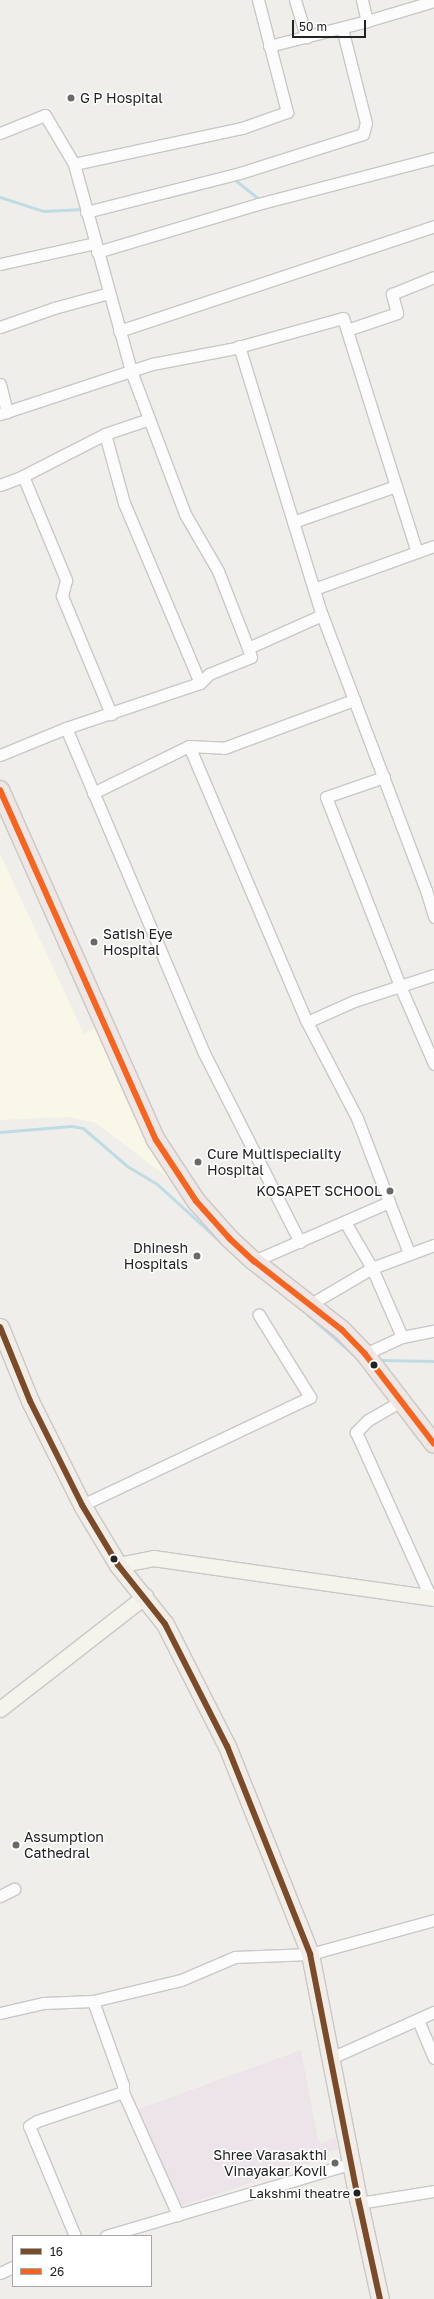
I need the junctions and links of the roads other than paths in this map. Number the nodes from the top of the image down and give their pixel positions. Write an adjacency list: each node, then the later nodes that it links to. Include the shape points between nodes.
1 (258, 0): 8 (street)
2 (295, 0): 7 (street)
3 (362, 0): 5 (street)
4 (434, 1): 5 (street)
5 (367, 21): 6 (street)
6 (342, 28): 7 (street); 12 (street, via 366,123 363,134 240,173)
7 (306, 37): 8 (street)
8 (269, 46): 11 (street, via 287,112 242,128)
9 (0, 133): 11 (street, via 45,115)
10 (434, 158): 14 (street)
11 (74, 164): 12 (street)
12 (86, 212): 14 (street)
13 (433, 229): 20 (street)
14 (96, 247): 15 (street); 17 (street)
15 (0, 264)
16 (434, 278): 19 (street, via 392,294 397,313)
17 (109, 293): 18 (street, via 54,308); 20 (street)
18 (0, 327)
19 (346, 330): 21 (street, via 343,318); 29 (street)
20 (119, 331): 22 (street)
21 (239, 346): 22 (street); 30 (street)
22 (131, 371): 24 (street); 25 (street)
23 (0, 384): 24 (street)
24 (3, 413)
25 (149, 419): 26 (street); 35 (street, via 185,514 218,571)
26 (105, 434): 27 (street); 36 (street, via 124,503)
27 (23, 476): 28 (street); 38 (street, via 66,580 62,596)
28 (0, 485)
29 (396, 486): 30 (street); 32 (street)
30 (293, 522): 33 (street)
31 (434, 546): 32 (street)
32 (417, 552): 33 (street)
33 (314, 589): 34 (street)
34 (322, 615): 35 (street); 37 (street)
35 (248, 648): 36 (street, via 251,656 210,674)
36 (200, 683): 38 (street)
37 (354, 700): 40 (street, via 224,748); 42 (street)
38 (111, 714): 39 (street)
39 (66, 728): 41 (street); 44 (street)
40 (189, 746): 44 (street); 48 (street)
41 (0, 755)
42 (384, 777): 45 (street); 47 (street, via 326,797)
43 (0, 790): 55 (highway, via 156,1140 196,1201)
44 (93, 793): 52 (street, via 204,1053)
45 (434, 917)
46 (434, 975): 47 (street)
47 (400, 986): 48 (street, via 354,1001); 49 (street)
48 (307, 1022): 50 (street, via 357,1118)
49 (434, 1064)
50 (389, 1202): 51 (street); 54 (street)
51 (345, 1222): 52 (street); 56 (street)
52 (300, 1242): 55 (street)
53 (434, 1245): 54 (street)
54 (409, 1254): 56 (street)
55 (254, 1262): 57 (highway)
56 (372, 1268): 57 (street); 61 (street)
57 (309, 1305): 62 (highway, via 342,1330)
58 (259, 1315): 65 (street, via 310,1396)
59 (0, 1327): 65 (main road, via 30,1401)
60 (434, 1331): 61 (street)
61 (402, 1337): 62 (street)
62 (365, 1354): 63 (highway)
63 (401, 1401): 64 (highway); 68 (street, via 367,1421 356,1432)
64 (434, 1444)
65 (82, 1505): 66 (main road)
66 (118, 1565): 67 (main road); 68 (main road, via 153,1558)
67 (145, 1596): 69 (main road); 73 (main road, via 165,1624 227,1746)
68 (432, 1598)
69 (0, 1709)
70 (14, 1888): 71 (street)
71 (0, 1896)
72 (434, 1920): 73 (street)
73 (310, 1954): 74 (street, via 235,1957 181,1980); 78 (main road)
74 (94, 2001): 76 (street, via 44,2003); 80 (street, via 123,2085)
75 (434, 2012): 77 (street)
76 (0, 2013)
77 (418, 2020): 78 (street); 79 (street)
78 (331, 2058): 81 (main road)
79 (434, 2058)
80 (123, 2092): 84 (street); 85 (street, via 29,2126)
81 (352, 2164): 83 (main road); 84 (street)
82 (434, 2191): 83 (street)
83 (359, 2203): 89 (main road)
84 (178, 2215): 86 (street)
85 (75, 2235)
86 (109, 2235)
87 (12, 2267): 88 (street)
88 (0, 2273)
89 (380, 2299)

